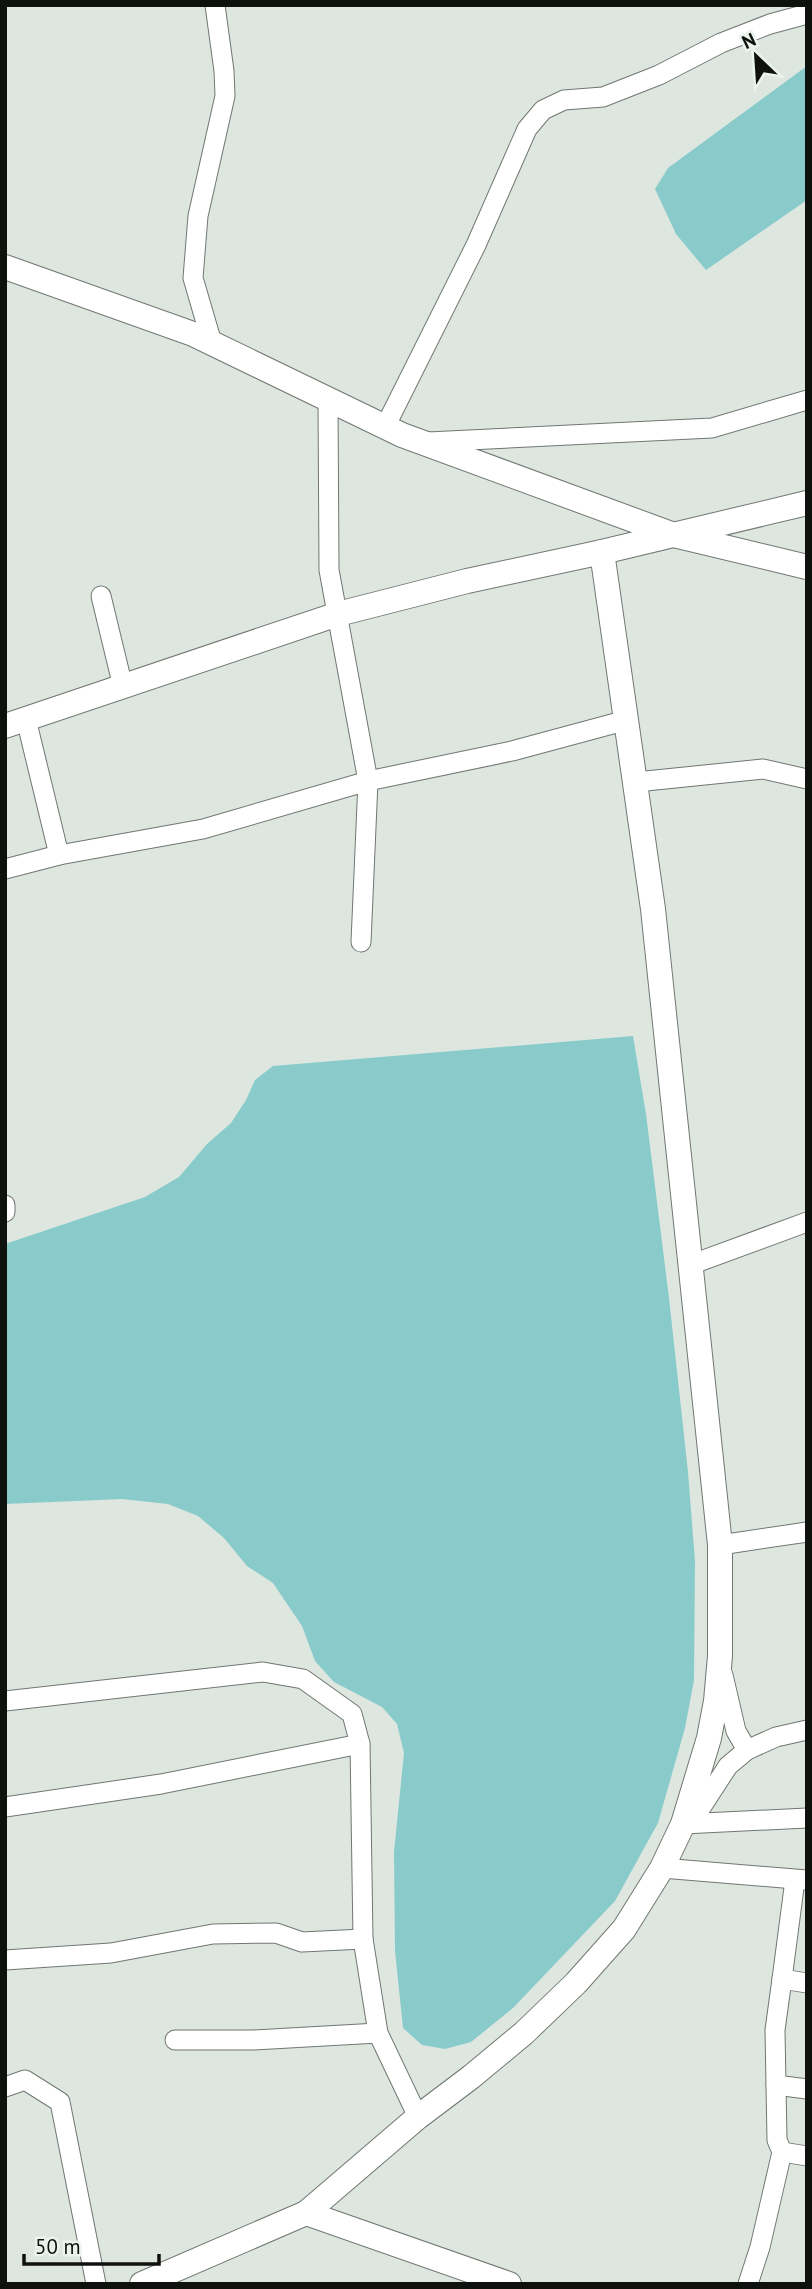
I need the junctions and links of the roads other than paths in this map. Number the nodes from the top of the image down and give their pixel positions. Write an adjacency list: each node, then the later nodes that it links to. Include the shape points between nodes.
1 (215, 5): 4 (street, via 225,96 198,215 193,278)
2 (807, 14): 7 (street, via 721,43 603,97 564,100 543,110 527,129 476,245)
3 (7, 269): 4 (street)
4 (212, 343): 5 (street)
5 (328, 399): 7 (street); 14 (street, via 329,570)
6 (807, 400): 8 (street, via 712,428)
7 (385, 427): 8 (street)
8 (423, 443): 10 (street)
9 (807, 503): 10 (street)
10 (674, 535): 11 (street); 12 (street)
11 (602, 552): 14 (street); 16 (street)
12 (807, 567)
13 (100, 596): 15 (street)
14 (338, 614): 15 (street); 19 (street)
15 (122, 687): 17 (street)
16 (627, 720): 19 (street, via 512,751); 20 (street)
17 (16, 723): 21 (street)
18 (807, 779): 20 (street, via 763,769)
19 (368, 781): 21 (street, via 203,829); 23 (street)
20 (636, 782): 27 (street)
21 (59, 855): 22 (street)
22 (5, 869)
23 (361, 942)
24 (5, 1205): 25 (street)
25 (5, 1212)
26 (807, 1222): 27 (street)
27 (690, 1265): 29 (street)
28 (807, 1532): 29 (street)
29 (720, 1545): 30 (street)
30 (720, 1656): 34 (street, via 733,1719); 37 (street, via 709,1738)
31 (5, 1701): 33 (street, via 263,1672 303,1679 352,1714)
32 (807, 1730): 34 (street)
33 (360, 1744): 35 (street, via 161,1784); 40 (street)
34 (747, 1750): 37 (street, via 728,1766 700,1809)
35 (5, 1807)
36 (807, 1818): 37 (street)
37 (683, 1824): 38 (street)
38 (662, 1868): 39 (street); 49 (street, via 624,1929 576,1983 513,2042)
39 (801, 1880): 42 (street)
40 (363, 1940): 41 (street, via 302,1942 276,1933 213,1934 111,1953); 44 (street)
41 (5, 1960)
42 (782, 1979): 43 (street); 46 (street, via 775,2030)
43 (807, 1983)
44 (378, 2033): 45 (street); 49 (street)
45 (175, 2040)
46 (776, 2085): 48 (street); 50 (street, via 777,2140)
47 (5, 2087): 53 (street, via 25,2080 60,2102)
48 (807, 2089)
49 (418, 2117): 52 (street)
50 (782, 2152): 51 (street); 56 (street)
51 (807, 2156)
52 (306, 2213): 54 (street); 55 (street)
53 (96, 2284)
54 (142, 2284)
55 (509, 2284)
56 (748, 2284)

